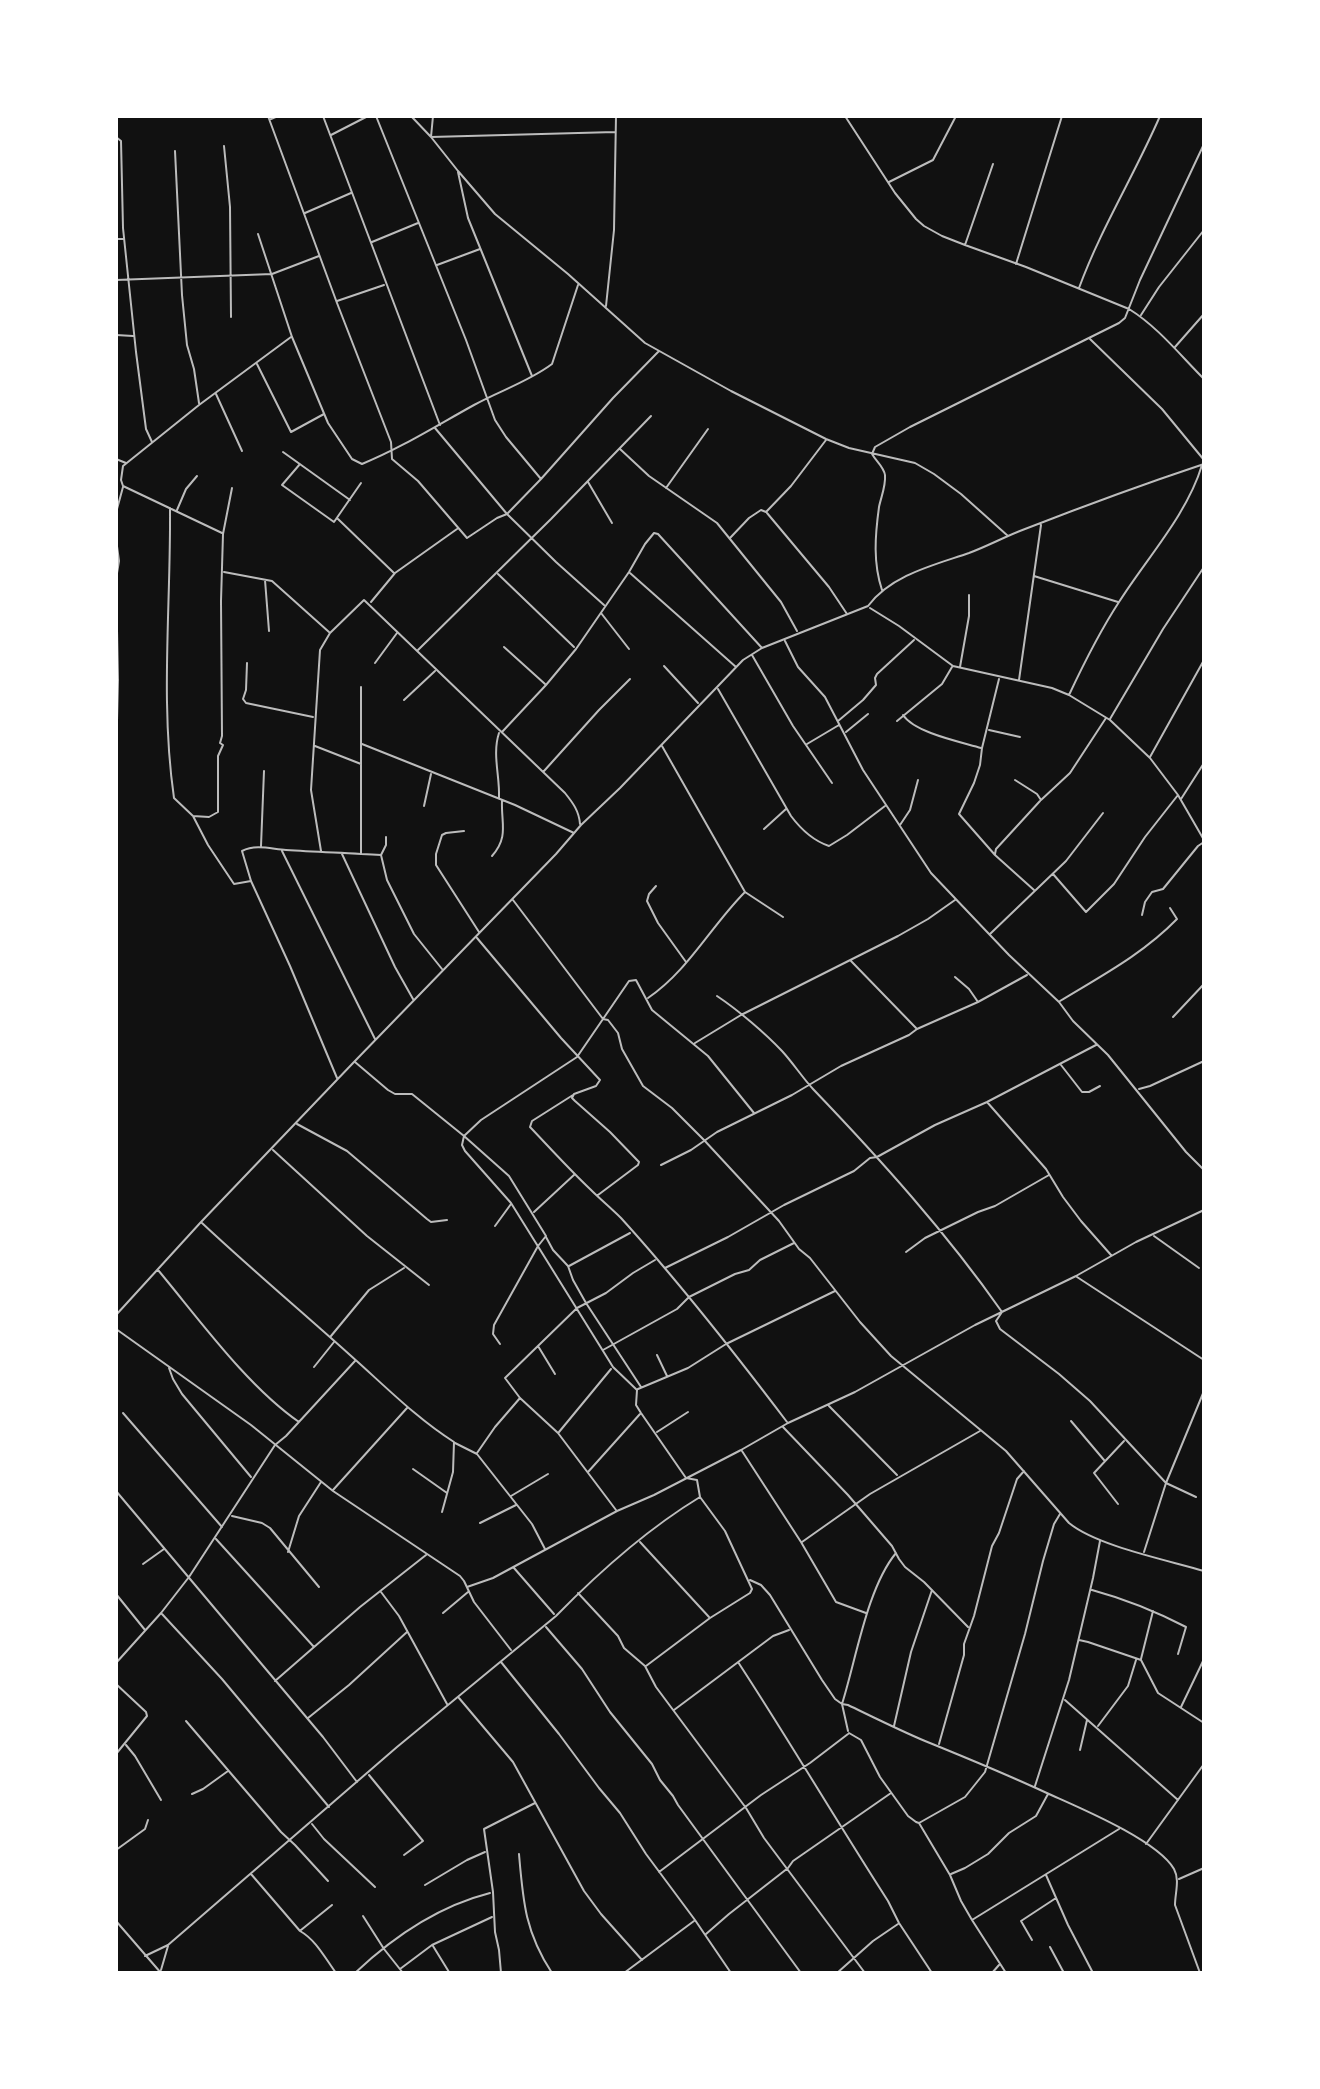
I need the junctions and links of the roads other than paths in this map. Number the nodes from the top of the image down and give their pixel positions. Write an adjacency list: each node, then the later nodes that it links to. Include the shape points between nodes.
1 (278, 116): 12 (street)
2 (323, 116): 14 (street)
3 (368, 116): 14 (street)
4 (376, 116): 25 (street)
5 (411, 116): 16 (street)
6 (433, 116): 16 (street)
7 (616, 116): 13 (street)
8 (845, 116): 22 (street)
9 (956, 116): 22 (street, via 933,160)
10 (1062, 116): 34 (street)
11 (1160, 116): 43 (street)
12 (269, 118): 24 (street)
13 (615, 132): 16 (street); 45 (street, via 614,230)
14 (330, 135): 23 (street)
15 (116, 137): 29 (street, via 121,141)
16 (431, 137): 21 (street)
17 (1204, 144): 46 (street)
18 (224, 146): 37 (street)
19 (175, 151): 38 (street)
20 (993, 164): 31 (street)
21 (458, 171): 32 (street); 41 (street, via 495,214)
22 (888, 183): 31 (street, via 916,219)
23 (352, 193): 24 (street); 30 (street)
24 (304, 213): 33 (street)
25 (419, 223): 30 (street); 35 (street)
26 (1204, 230): 48 (street)
27 (258, 234): 36 (street)
28 (116, 239): 29 (street)
29 (125, 239): 40 (street)
30 (371, 242): 42 (street)
31 (965, 245): 34 (street)
32 (480, 249): 35 (street); 57 (street)
33 (320, 256): 36 (street); 44 (street)
34 (1016, 264): 43 (street)
35 (436, 265): 60 (street)
36 (272, 274): 37 (street); 52 (street)
37 (229, 275): 38 (street); 49 (street)
38 (180, 278): 40 (street); 61 (street)
39 (116, 280): 40 (street)
40 (129, 280): 51 (street)
41 (578, 283): 45 (street); 57 (street, via 552,364)
42 (387, 285): 44 (street); 64 (street)
43 (1079, 289): 46 (street)
44 (336, 301): 72 (street)
45 (605, 308): 55 (street)
46 (1129, 309): 48 (street); 53 (street, via 1119,323)
47 (1204, 314): 54 (street)
48 (1140, 316): 54 (street)
49 (231, 317)
50 (116, 335): 51 (street)
51 (134, 336): 68 (street)
52 (292, 337): 56 (street); 62 (street)
53 (1089, 338): 73 (street, via 910,427); 76 (street, via 1162,409)
54 (1174, 348): 58 (street)
55 (659, 351): 67 (street); 79 (street)
56 (256, 363): 59 (street); 62 (street, via 291,432)
57 (532, 376): 60 (street)
58 (1204, 379)
59 (216, 393): 61 (street); 70 (street)
60 (487, 399): 64 (street); 79 (street, via 506,437)
61 (199, 405): 68 (street)
62 (324, 414): 72 (street, via 352,459 362,464)
63 (651, 416): 69 (street)
64 (440, 425): 65 (street)
65 (434, 428): 72 (street); 89 (street)
66 (708, 429): 84 (street)
67 (826, 439): 73 (street); 88 (street)
68 (152, 442): 75 (street)
69 (619, 448): 80 (street); 84 (street)
70 (242, 451)
71 (283, 452): 77 (street)
72 (391, 452): 93 (street)
73 (872, 454): 96 (street, via 915,463 934,474); 107 (street, via 885,474 874,557)
74 (116, 459): 75 (street)
75 (127, 463): 82 (street)
76 (1203, 463): 92 (street); 109 (street, via 1166,533)
77 (300, 464): 85 (street); 90 (street, via 282,485 334,522)
78 (197, 476): 87 (street)
79 (541, 479): 89 (street)
80 (587, 481): 91 (street); 97 (street)
81 (361, 483): 85 (street)
82 (123, 486): 86 (street); 94 (street)
83 (232, 488): 95 (street)
84 (665, 489): 99 (street, via 709,517)
85 (350, 500): 90 (street)
86 (170, 508): 87 (street); 177 (street, via 167,654 172,779 174,798)
87 (176, 512): 95 (street)
88 (766, 512): 99 (street, via 754,514); 114 (street)
89 (507, 514): 93 (street, via 467,538); 97 (street)
90 (338, 519): 103 (street)
91 (612, 523)
92 (1042, 523): 96 (street); 105 (street)
93 (458, 529): 103 (street)
94 (116, 530)
95 (223, 534): 101 (street)
96 (1008, 536): 107 (street, via 910,574)
97 (532, 538): 104 (street); 111 (street)
98 (116, 539): 160 (street)
99 (729, 539): 118 (street, via 781,602)
100 (1204, 567): 147 (street)
101 (222, 571): 106 (street); 177 (street, via 218,812)
102 (629, 572): 111 (street); 122 (street, via 651,536 658,534); 132 (street)
103 (395, 573): 110 (street)
104 (497, 573): 123 (street); 125 (street)
105 (1033, 575): 109 (street); 137 (street)
106 (265, 579): 115 (street); 117 (street)
107 (882, 591): 112 (street)
108 (969, 595): 133 (street)
109 (1118, 602): 141 (street)
110 (369, 603): 116 (street); 117 (street, via 361,602)
111 (605, 606): 113 (street)
112 (868, 606): 114 (street); 119 (street)
113 (601, 612): 123 (street); 124 (street)
114 (848, 614): 118 (street)
115 (269, 631)
116 (398, 632): 125 (street); 129 (street)
117 (330, 633): 146 (street, via 320,650)
118 (798, 633): 120 (street)
119 (915, 639): 131 (street); 149 (street, via 877,674 874,689)
120 (784, 640): 122 (street); 149 (street)
121 (504, 647): 138 (street)
122 (762, 648): 126 (street)
123 (576, 649): 138 (street)
124 (629, 649)
125 (417, 651): 134 (street)
126 (751, 654): 132 (street); 156 (street)
127 (1204, 660): 159 (street)
128 (247, 663): 146 (street, via 246,703)
129 (375, 663)
130 (664, 666): 143 (street)
131 (953, 666): 133 (street); 145 (street, via 942,684)
132 (736, 667): 140 (street)
133 (959, 668): 135 (street)
134 (436, 670): 142 (street); 151 (street)
135 (999, 677): 137 (street); 150 (street)
136 (630, 679): 164 (street)
137 (1018, 681): 141 (street)
138 (546, 685): 151 (street)
139 (361, 687): 154 (street)
140 (717, 687): 143 (street); 175 (street)
141 (1069, 695): 147 (street)
142 (404, 700)
143 (700, 705): 155 (street)
144 (868, 714): 152 (street)
145 (903, 715): 148 (street); 158 (street, via 924,729)
146 (314, 717): 157 (street)
147 (1108, 719): 159 (street); 171 (street, via 1070,773)
148 (897, 721)
149 (838, 723): 152 (street); 156 (street)
150 (988, 730): 153 (street); 158 (street)
151 (501, 732): 164 (street); 170 (street, via 496,741)
152 (845, 733): 173 (street)
153 (1020, 737)
154 (362, 744): 162 (street); 165 (street)
155 (661, 745): 178 (street); 199 (street)
156 (806, 745): 168 (street)
157 (314, 746): 162 (street); 188 (street, via 311,790)
158 (982, 748): 189 (street, via 959,814)
159 (1150, 758): 169 (street)
160 (116, 762)
161 (1204, 763): 172 (street)
162 (362, 764): 191 (street)
163 (264, 771): 185 (street)
164 (544, 772): 178 (street, via 574,805)
165 (431, 773): 170 (street); 174 (street)
166 (918, 780): 179 (street, via 910,810)
167 (1015, 780): 171 (street)
168 (832, 783)
169 (1178, 795): 172 (street); 195 (street, via 1114,884 1086,912)
170 (500, 799): 182 (street); 194 (street, via 503,837)
171 (1041, 800): 186 (street)
172 (1180, 801): 184 (street)
173 (886, 805): 175 (street, via 829,846 797,823); 179 (street)
174 (424, 806)
175 (787, 808): 180 (street)
176 (1103, 813): 195 (street)
177 (193, 816): 196 (street, via 234,884)
178 (581, 825): 182 (street)
179 (899, 826): 201 (street)
180 (764, 829)
181 (464, 831): 205 (street, via 442,835 436,865)
182 (574, 833): 200 (street)
183 (386, 837): 192 (street)
184 (1204, 841): 203 (street, via 1163,889 1152,892)
185 (261, 847): 187 (street); 196 (street, via 242,851)
186 (996, 849): 189 (street); 193 (street)
187 (282, 850): 188 (street); 223 (street)
188 (321, 851): 190 (street)
189 (991, 851): 193 (street)
190 (341, 852): 191 (street); 216 (street)
191 (361, 853): 192 (street)
192 (381, 855): 210 (street, via 387,880 414,934)
193 (995, 855): 198 (street)
194 (492, 856)
195 (1053, 874): 198 (street)
196 (251, 881): 230 (street)
197 (656, 886): 209 (street, via 647,901)
198 (1034, 890): 206 (street)
199 (745, 892): 204 (street); 209 (street)
200 (513, 899): 205 (street); 221 (street)
201 (956, 899): 206 (street); 208 (street)
202 (1170, 908): 218 (street, via 1177,919 1153,942)
203 (1142, 915)
204 (783, 917)
205 (479, 933): 207 (street)
206 (989, 934): 211 (street)
207 (476, 936): 210 (street); 226 (street)
208 (850, 960): 219 (street); 222 (street)
209 (687, 964): 215 (street)
210 (443, 970): 216 (street)
211 (1028, 975): 217 (street); 218 (street)
212 (955, 977): 217 (street)
213 (1204, 984): 220 (street)
214 (717, 996): 219 (street)
215 (647, 999): 221 (street, via 631,980); 224 (street, via 657,1015)
216 (413, 1000): 223 (street)
217 (978, 1002): 222 (street)
218 (1059, 1002): 225 (street)
219 (741, 1015): 224 (street); 231 (street)
220 (1173, 1017)
221 (603, 1019): 226 (street); 239 (street, via 618,1033 643,1086)
222 (917, 1029): 231 (street)
223 (375, 1040): 228 (street)
224 (694, 1044): 236 (street)
225 (1097, 1044): 229 (street); 233 (street)
226 (577, 1057): 234 (street, via 600,1082); 238 (street)
227 (1204, 1061): 233 (street)
228 (354, 1062): 230 (street); 238 (street, via 395,1094 412,1094)
229 (1060, 1064): 232 (street, via 1082,1092); 235 (street)
230 (338, 1079): 237 (street)
231 (810, 1085): 236 (street); 241 (street)
232 (1100, 1086)
233 (1137, 1090): 243 (street)
234 (573, 1095): 244 (street, via 530,1127); 246 (street, via 639,1162)
235 (987, 1102): 241 (street); 245 (street)
236 (754, 1113): 239 (street)
237 (296, 1124): 240 (street); 251 (street, via 347,1151 431,1222)
238 (464, 1136): 247 (street, via 465,1151); 249 (street, via 509,1176)
239 (704, 1140): 242 (street); 250 (street)
240 (272, 1149): 252 (street); 263 (street)
241 (877, 1157): 250 (street); 255 (street)
242 (661, 1165)
243 (1204, 1170)
244 (575, 1174): 246 (street); 249 (street)
245 (1050, 1175): 255 (street); 261 (street)
246 (597, 1196): 254 (street)
247 (511, 1203): 253 (street); 259 (street)
248 (1204, 1210): 256 (street)
249 (533, 1213): 257 (street)
250 (771, 1213): 258 (street); 265 (street)
251 (447, 1220)
252 (201, 1222): 267 (street); 277 (street)
253 (495, 1226)
254 (632, 1232): 262 (street); 264 (street)
255 (940, 1232): 260 (street); 274 (street)
256 (1153, 1235): 261 (street); 266 (street)
257 (546, 1236): 259 (street); 264 (street)
258 (794, 1243): 270 (street); 271 (street)
259 (538, 1246): 273 (street); 279 (street, via 494,1325)
260 (906, 1252)
261 (1111, 1255): 268 (street)
262 (657, 1260): 265 (street); 272 (street)
263 (406, 1266): 269 (street); 277 (street, via 363,1296)
264 (568, 1266): 272 (street)
265 (665, 1268): 271 (street)
266 (1199, 1268)
267 (158, 1269): 275 (street); 303 (street, via 259,1389)
268 (1076, 1276): 274 (street); 286 (street)
269 (429, 1285)
270 (835, 1291): 281 (street); 287 (street, via 882,1347)
271 (689, 1297): 280 (street); 281 (street)
272 (586, 1303): 273 (street); 280 (street)
273 (577, 1308): 282 (street); 283 (street)
274 (1002, 1312): 287 (street); 309 (street, via 996,1321 1000,1329 1090,1401)
275 (116, 1315)
276 (116, 1329): 288 (street)
277 (330, 1337): 278 (street)
278 (335, 1341): 285 (street); 289 (street)
279 (500, 1344)
280 (613, 1344): 283 (street); 293 (street)
281 (726, 1344): 292 (street); 304 (street)
282 (537, 1345): 291 (street); 296 (street, via 505,1378)
283 (603, 1351): 290 (street)
284 (657, 1355): 292 (street)
285 (356, 1360): 298 (street); 303 (street)
286 (1204, 1360)
287 (905, 1365): 297 (street); 306 (street)
288 (168, 1366): 311 (street); 320 (street, via 182,1394)
289 (314, 1367)
290 (613, 1367): 294 (street); 308 (street)
291 (555, 1374)
292 (667, 1376): 293 (street)
293 (642, 1388): 294 (street)
294 (637, 1390): 301 (street)
295 (1204, 1391): 323 (street)
296 (520, 1398): 308 (street); 313 (street)
297 (828, 1405): 304 (street); 319 (street)
298 (408, 1407): 310 (street); 325 (street)
299 (688, 1412): 307 (street)
300 (123, 1413): 338 (street)
301 (641, 1413): 307 (street); 317 (street)
302 (1071, 1421): 314 (street)
303 (299, 1422): 311 (street)
304 (788, 1423): 305 (street)
305 (782, 1426): 312 (street); 332 (street)
306 (981, 1430): 316 (street); 319 (street)
307 (656, 1432): 321 (street)
308 (558, 1433): 317 (street)
309 (1125, 1440): 314 (street); 323 (street)
310 (454, 1442): 313 (street); 326 (street)
311 (275, 1445): 320 (street); 322 (street)
312 (741, 1450): 321 (street); 342 (street)
313 (477, 1454): 327 (street)
314 (1104, 1461): 331 (street, via 1094,1473)
315 (413, 1469): 326 (street)
316 (1024, 1471): 335 (street); 368 (street, via 992,1546)
317 (588, 1473): 333 (street)
318 (548, 1474): 327 (street)
319 (899, 1477): 332 (street)
320 (252, 1478): 336 (street)
321 (686, 1478): 328 (street, via 697,1480); 333 (street)
322 (322, 1481): 325 (street); 345 (street, via 299,1516)
323 (1166, 1483): 329 (street); 347 (street)
324 (116, 1491): 343 (street)
325 (333, 1491): 348 (street)
326 (448, 1493): 334 (street)
327 (510, 1497): 330 (street)
328 (700, 1497): 341 (street); 353 (street, via 725,1531)
329 (1196, 1497)
330 (517, 1504): 337 (street); 344 (street)
331 (1118, 1504)
332 (856, 1505): 342 (street); 346 (street)
333 (617, 1511): 344 (street)
334 (442, 1512)
335 (1061, 1513): 340 (street, via 1079,1531); 403 (street, via 1046,1549)
336 (231, 1516): 338 (street); 345 (street, via 270,1528)
337 (480, 1523)
338 (222, 1528): 339 (street)
339 (215, 1538): 352 (street); 373 (street)
340 (1100, 1540): 347 (street); 357 (street)
341 (639, 1542): 359 (street); 366 (street)
342 (801, 1542): 364 (street, via 836,1602)
343 (165, 1549): 349 (street); 352 (street)
344 (545, 1549): 350 (street)
345 (288, 1552): 354 (street)
346 (896, 1553): 356 (street); 364 (street)
347 (1144, 1554): 351 (street)
348 (426, 1555): 355 (street, via 460,1576); 358 (street)
349 (143, 1564)
350 (513, 1567): 355 (street); 365 (street)
351 (1204, 1571)
352 (189, 1577): 362 (street); 383 (street)
353 (749, 1580): 366 (street, via 750,1593); 370 (street, via 770,1595)
354 (319, 1587)
355 (468, 1589): 363 (street); 374 (street)
356 (932, 1590): 368 (street); 395 (street)
357 (1090, 1590): 361 (street); 372 (street)
358 (381, 1591): 371 (street); 373 (street)
359 (578, 1593): 365 (street); 382 (street)
360 (116, 1594): 369 (street)
361 (1153, 1610): 375 (street, via 1186,1627); 378 (street)
362 (161, 1613): 369 (street); 415 (street)
363 (443, 1613)
364 (868, 1614): 387 (street)
365 (556, 1616): 367 (street)
366 (710, 1618): 382 (street)
367 (545, 1625): 374 (street); 422 (street)
368 (970, 1629): 399 (street)
369 (145, 1630): 381 (street)
370 (791, 1630): 380 (street, via 773,1636); 387 (street)
371 (407, 1632): 388 (street); 391 (street)
372 (1078, 1640): 376 (street); 386 (street)
373 (314, 1648): 383 (street)
374 (512, 1651): 379 (street)
375 (1178, 1654)
376 (1136, 1659): 378 (street); 396 (street, via 1128,1686)
377 (1204, 1659): 389 (street)
378 (1141, 1660): 389 (street, via 1158,1693)
379 (500, 1661): 385 (street); 431 (street, via 620,1813)
380 (738, 1662): 390 (street); 404 (street)
381 (116, 1663)
382 (645, 1666): 390 (street)
383 (274, 1681): 391 (street)
384 (116, 1684): 398 (street, via 147,1716)
385 (459, 1697): 388 (street); 414 (street, via 513,1762)
386 (1064, 1699): 392 (street); 408 (street)
387 (842, 1704): 395 (street); 397 (street)
388 (448, 1706): 406 (street)
389 (1181, 1708): 394 (street)
390 (674, 1710): 416 (street)
391 (307, 1719): 407 (street)
392 (1088, 1719): 396 (street); 400 (street)
393 (186, 1721): 405 (street)
394 (1204, 1723)
395 (894, 1727): 399 (street)
396 (1097, 1727): 413 (street)
397 (849, 1733): 404 (street); 409 (street, via 861,1740)
398 (125, 1744): 401 (street); 412 (street)
399 (938, 1746): 403 (street)
400 (1080, 1750)
401 (116, 1754)
402 (1204, 1764): 413 (street)
403 (987, 1765): 408 (street); 419 (street, via 965,1797)
404 (803, 1767): 416 (street); 420 (street)
405 (228, 1771): 410 (street); 423 (street)
406 (368, 1774): 407 (street); 428 (street, via 423,1841)
407 (357, 1782): 415 (street)
408 (1035, 1787): 411 (street)
409 (892, 1792): 419 (street); 420 (street)
410 (192, 1794)
411 (1048, 1794): 421 (street); 434 (street, via 1036,1816 988,1854)
412 (161, 1800)
413 (1178, 1800): 424 (street)
414 (536, 1802): 426 (street, via 485,1828); 458 (street, via 576,1879)
415 (329, 1807): 418 (street)
416 (746, 1808): 422 (street); 429 (street)
417 (148, 1820): 425 (street, via 145,1829)
418 (311, 1823): 423 (street); 438 (street)
419 (919, 1823): 434 (street)
420 (842, 1827): 429 (street); 448 (street)
421 (1120, 1828): 424 (street); 433 (street)
422 (703, 1839): 431 (street); 441 (street)
423 (290, 1841): 432 (street); 436 (street)
424 (1146, 1844): 435 (street, via 1165,1858)
425 (116, 1850)
426 (486, 1851): 437 (street); 439 (street)
427 (519, 1854): 469 (street, via 527,1924)
428 (404, 1855)
429 (788, 1868): 441 (street); 457 (street)
430 (1204, 1868): 435 (street)
431 (659, 1872): 445 (street)
432 (250, 1873): 449 (street); 452 (street)
433 (1046, 1874): 440 (street); 446 (street)
434 (950, 1875): 446 (street)
435 (1178, 1880): 480 (street, via 1175,1905)
436 (328, 1881)
437 (425, 1885)
438 (375, 1887)
439 (493, 1892): 444 (street); 455 (street, via 437,1913)
440 (1057, 1898): 451 (street, via 1022,1920); 479 (street)
441 (747, 1900): 450 (street); 472 (street)
442 (332, 1905): 449 (street)
443 (363, 1916): 455 (street)
444 (494, 1916): 453 (street); 468 (street)
445 (695, 1920): 450 (street); 458 (street)
446 (972, 1920): 459 (street)
447 (116, 1921): 456 (street)
448 (899, 1923): 457 (street); 475 (street)
449 (300, 1931): 465 (street)
450 (705, 1935): 471 (street)
451 (1032, 1940)
452 (168, 1945): 456 (street); 464 (street)
453 (432, 1945): 460 (street); 463 (street)
454 (1050, 1947): 478 (street)
455 (384, 1949): 460 (street); 466 (street)
456 (145, 1956): 464 (street)
457 (856, 1958): 473 (street); 474 (street)
458 (642, 1960): 470 (street)
459 (1000, 1963): 461 (street); 462 (street)
460 (400, 1969): 467 (street)
461 (997, 1969): 462 (street); 476 (street)
462 (1003, 1969): 477 (street)
463 (449, 1972)
464 (160, 1973)
465 (336, 1973)
466 (355, 1973)
467 (403, 1973)
468 (501, 1973)
469 (552, 1973)
470 (624, 1973)
471 (731, 1973)
472 (801, 1973)
473 (837, 1973)
474 (865, 1973)
475 (932, 1973)
476 (992, 1973)
477 (1006, 1973)
478 (1064, 1973)
479 (1093, 1973)
480 (1200, 1973)

